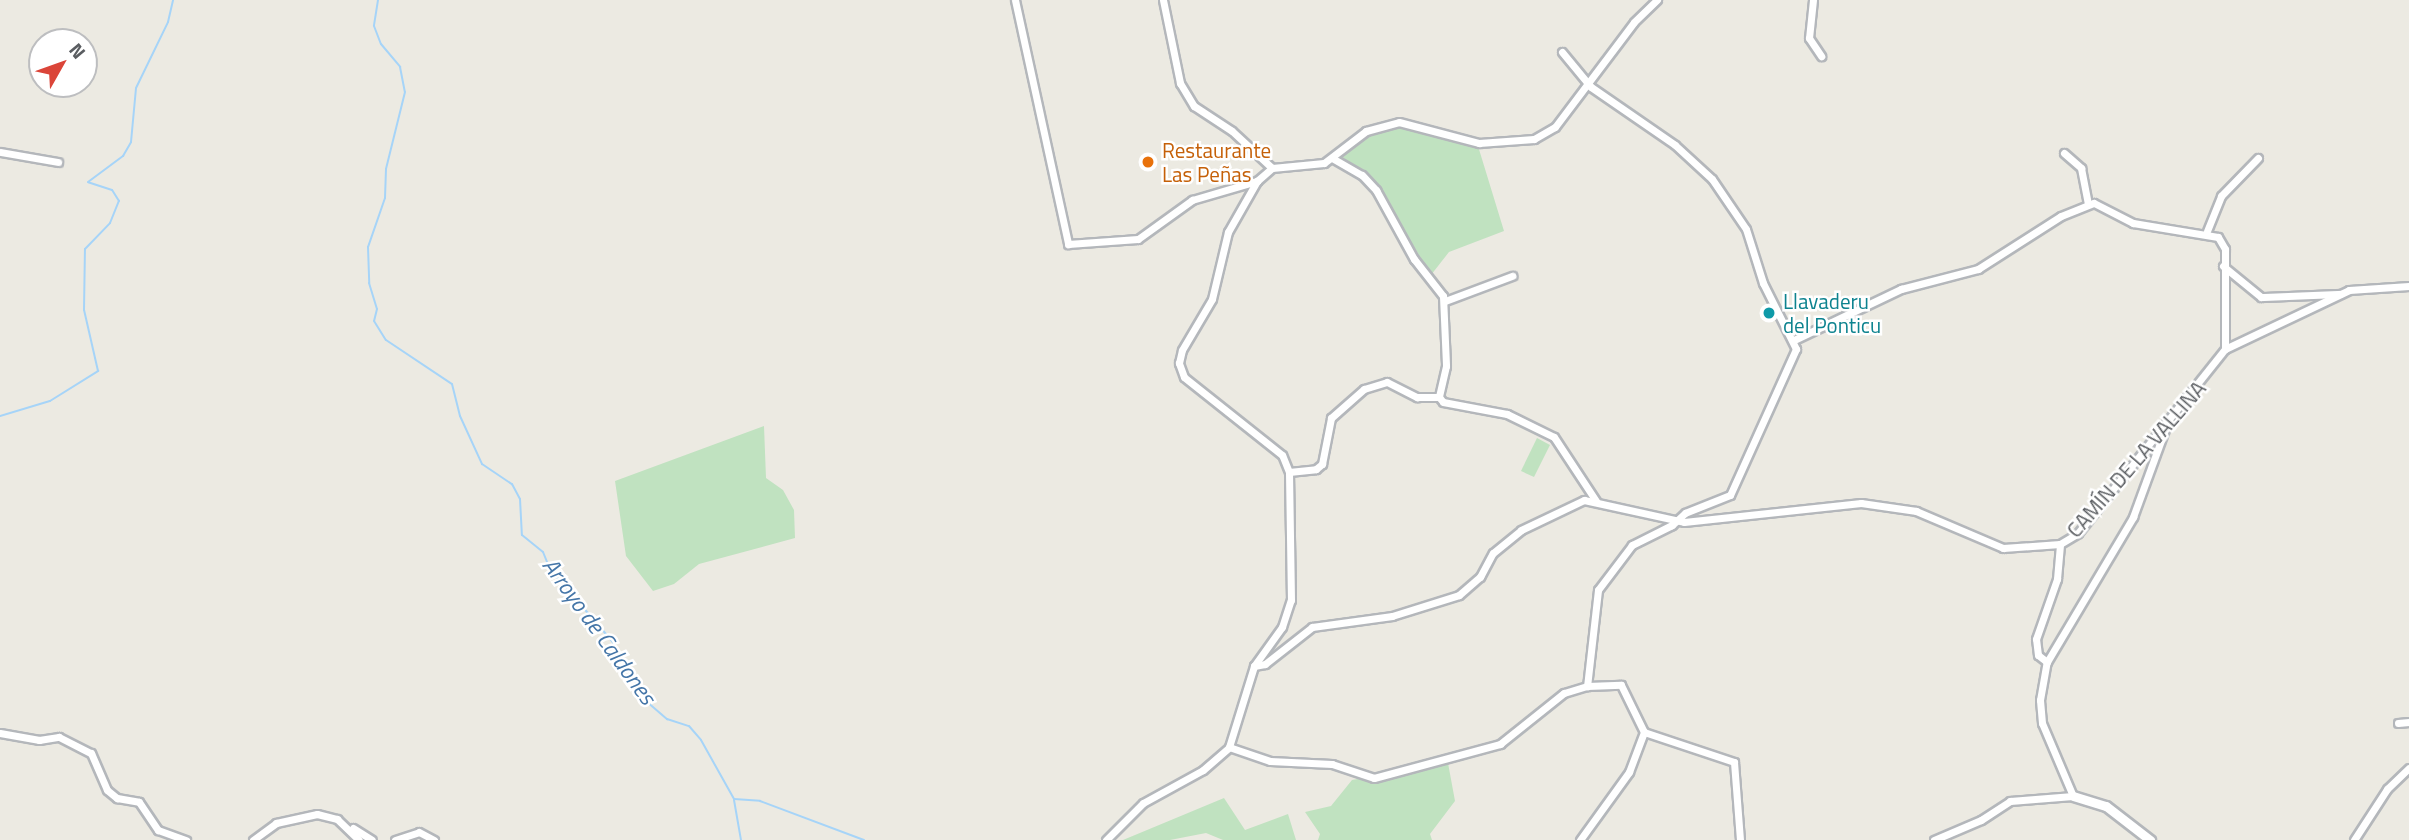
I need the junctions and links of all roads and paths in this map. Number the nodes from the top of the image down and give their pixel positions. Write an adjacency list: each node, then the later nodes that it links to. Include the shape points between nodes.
1 (1015, 0): 14 (street, via 1068,244 1138,239 1192,200)
2 (1163, 0): 13 (street, via 1180,83 1194,106 1232,131)
3 (1657, 0): 7 (street)
4 (1813, 0): 6 (street, via 1810,38)
5 (1562, 52): 7 (street)
6 (1821, 56)
7 (1586, 83): 10 (street, via 1555,127 1534,139 1479,143 1399,122 1366,131); 22 (street, via 1675,145 1712,179 1746,229 1763,283)
8 (0, 152): 12 (street)
9 (2064, 153): 15 (street, via 2081,168)
10 (1332, 158): 13 (street, via 1314,166); 21 (street, via 1362,175 1376,190 1402,239)
11 (2259, 158): 16 (street, via 2221,196)
12 (58, 162)
13 (1272, 168): 14 (street)
14 (1257, 181): 26 (street, via 1228,232 1212,299 1179,363 1184,377 1269,441)
15 (2088, 203): 16 (street, via 2107,206 2145,226); 22 (street, via 2024,237 1978,269 1901,289)
16 (2207, 231): 17 (street, via 2224,244)
17 (2223, 266): 20 (street, via 2262,297); 23 (street)
18 (1512, 276): 21 (street)
19 (2409, 286): 20 (street, CAMÍN DE LA VALLINA, via 2364,288)
20 (2341, 295): 23 (street, CAMÍN DE LA VALLINA)
21 (1445, 302): 24 (street, via 1446,366)
22 (1794, 340): 28 (street, via 1794,355 1733,490)
23 (2225, 349): 25 (street, CAMÍN DE LA VALLINA)
24 (1439, 397): 26 (street, via 1417,397 1387,382 1364,389 1331,418 1322,464); 27 (street, via 1443,402 1507,414 1554,437)
25 (2168, 423): 29 (street, CAMÍN DE LA VALLINA, via 2078,533); 30 (street, via 2133,517)
26 (1289, 472): 31 (street, via 1294,585 1282,627)
27 (1596, 501): 28 (street, CAMÍN DE LA VALLINA); 31 (street, via 1572,504 1521,530 1493,553 1480,577 1459,595 1392,616 1312,627 1265,664)
28 (1677, 521): 29 (street, CAMÍN DE LA VALLINA, via 1861,503 1916,511 2003,548); 32 (street, via 1632,545 1598,590)
29 (2060, 544): 30 (street, via 2057,579 2036,639 2038,655)
30 (2047, 662): 39 (street, via 2040,700 2042,723)
31 (1254, 666): 37 (street)
32 (1587, 686): 36 (street, via 1624,687); 37 (street, via 1557,698 1507,741 1374,778 1332,764 1270,761)
33 (2409, 722): 34 (street)
34 (2398, 723)
35 (0, 733): 41 (street, via 39,740 59,737 91,753 107,790 117,798 139,802 158,830)
36 (1644, 733): 48 (street, via 1629,772); 49 (street, via 1734,762)
37 (1229, 747): 47 (street, via 1203,770 1143,803)
38 (2409, 768): 52 (street, via 2387,789)
39 (2073, 796): 50 (street, via 2010,801 1981,820); 51 (street, via 2106,806)
40 (337, 819): 42 (street, via 317,814 285,820); 43 (street); 44 (street)
41 (186, 840)
42 (253, 840)
43 (359, 840)
44 (372, 840)
45 (395, 840): 46 (street, via 419,832)
46 (434, 840)
47 (1106, 840)
48 (1580, 840)
49 (1740, 840)
50 (1934, 840)
51 (2150, 840)
52 (2354, 840)

